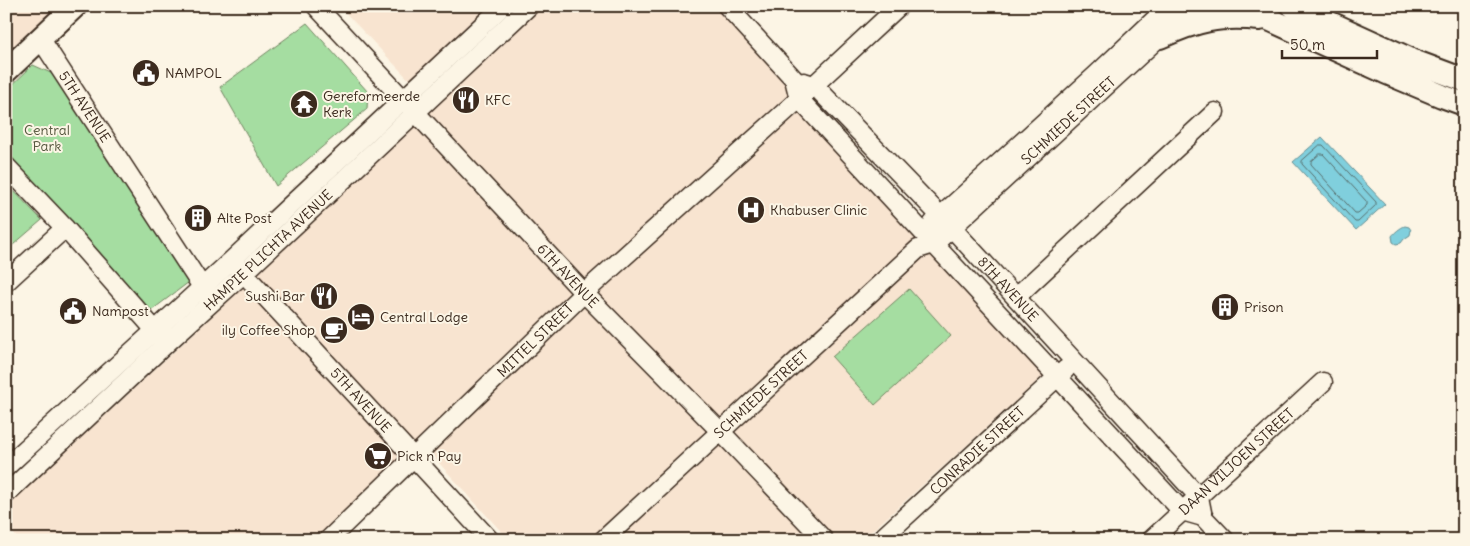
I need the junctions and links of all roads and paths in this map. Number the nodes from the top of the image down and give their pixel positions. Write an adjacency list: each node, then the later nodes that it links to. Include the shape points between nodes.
1 (75, 6): 13 (main road)
2 (316, 6): 18 (street, 6TH AVENUE)
3 (503, 6): 18 (street, HAMPIE PLICHTA AVENUE)
4 (529, 6): 21 (street, HAMPIE PLICHTA AVENUE)
5 (727, 6): 15 (street, 8TH AVENUE)
6 (899, 6): 17 (street, MITTEL STREET)
7 (1169, 6): 24 (street, SCHMIEDE STREET)
8 (1193, 6): 12 (street, SCHMIEDE STREET)
9 (1240, 6): 11 (main road)
10 (1293, 6): 16 (main road, via 1416,62)
11 (1268, 20): 12 (main road, via 1217,18 1187,25); 20 (main road)
12 (1160, 37): 24 (street, SCHMIEDE STREET)
13 (40, 38): 14 (main road); 30 (street, 5TH AVENUE)
14 (6, 71)
15 (794, 79): 17 (street, 8TH AVENUE); 19 (street, 8TH AVENUE)
16 (1464, 80)
17 (814, 85): 19 (street, MITTEL STREET); 24 (street, 8TH AVENUE)
18 (403, 99): 21 (street, 6TH AVENUE); 27 (street, HAMPIE PLICHTA AVENUE)
19 (799, 99): 26 (street, 8TH AVENUE); 31 (street, MITTEL STREET)
20 (1464, 104)
21 (416, 111): 28 (street, HAMPIE PLICHTA AVENUE); 31 (street, 6TH AVENUE)
22 (1215, 112): 32 (street)
23 (6, 166): 25 (street)
24 (946, 222): 26 (street, SCHMIEDE STREET); 32 (street, 8TH AVENUE)
25 (65, 228): 29 (street); 34 (street)
26 (925, 242): 37 (street, 8TH AVENUE); 39 (street, SCHMIEDE STREET)
27 (232, 260): 28 (street, 5TH AVENUE); 30 (street, HAMPIE PLICHTA AVENUE)
28 (243, 274): 33 (street, HAMPIE PLICHTA AVENUE); 40 (street, 5TH AVENUE)
29 (6, 282)
30 (201, 287): 33 (street, 5TH AVENUE); 34 (street, HAMPIE PLICHTA AVENUE)
31 (584, 293): 39 (street, 6TH AVENUE); 40 (street, MITTEL STREET)
32 (1016, 297): 36 (street, 8TH AVENUE)
33 (212, 302): 35 (street, HAMPIE PLICHTA AVENUE)
34 (154, 330): 35 (street); 41 (street, HAMPIE PLICHTA AVENUE)
35 (167, 343): 42 (street, HAMPIE PLICHTA AVENUE)
36 (1074, 361): 37 (street, CONRADIE STREET); 43 (street, 8TH AVENUE)
37 (1058, 377): 44 (street, 8TH AVENUE); 50 (street, CONRADIE STREET)
38 (1323, 382): 43 (street, DAAN VILJOEN STREET)
39 (720, 431): 48 (street, SCHMIEDE STREET); 49 (street, 6TH AVENUE)
40 (413, 458): 46 (street, MITTEL STREET); 47 (street, 5TH AVENUE)
41 (6, 467)
42 (6, 494)
43 (1199, 497): 44 (street, DAAN VILJOEN STREET); 45 (street)
44 (1182, 511): 45 (street); 51 (street, DAAN VILJOEN STREET)
45 (1203, 517): 52 (street)
46 (328, 540)
47 (490, 540)
48 (603, 540)
49 (824, 540)
50 (880, 540)
51 (1151, 540)
52 (1225, 540)

